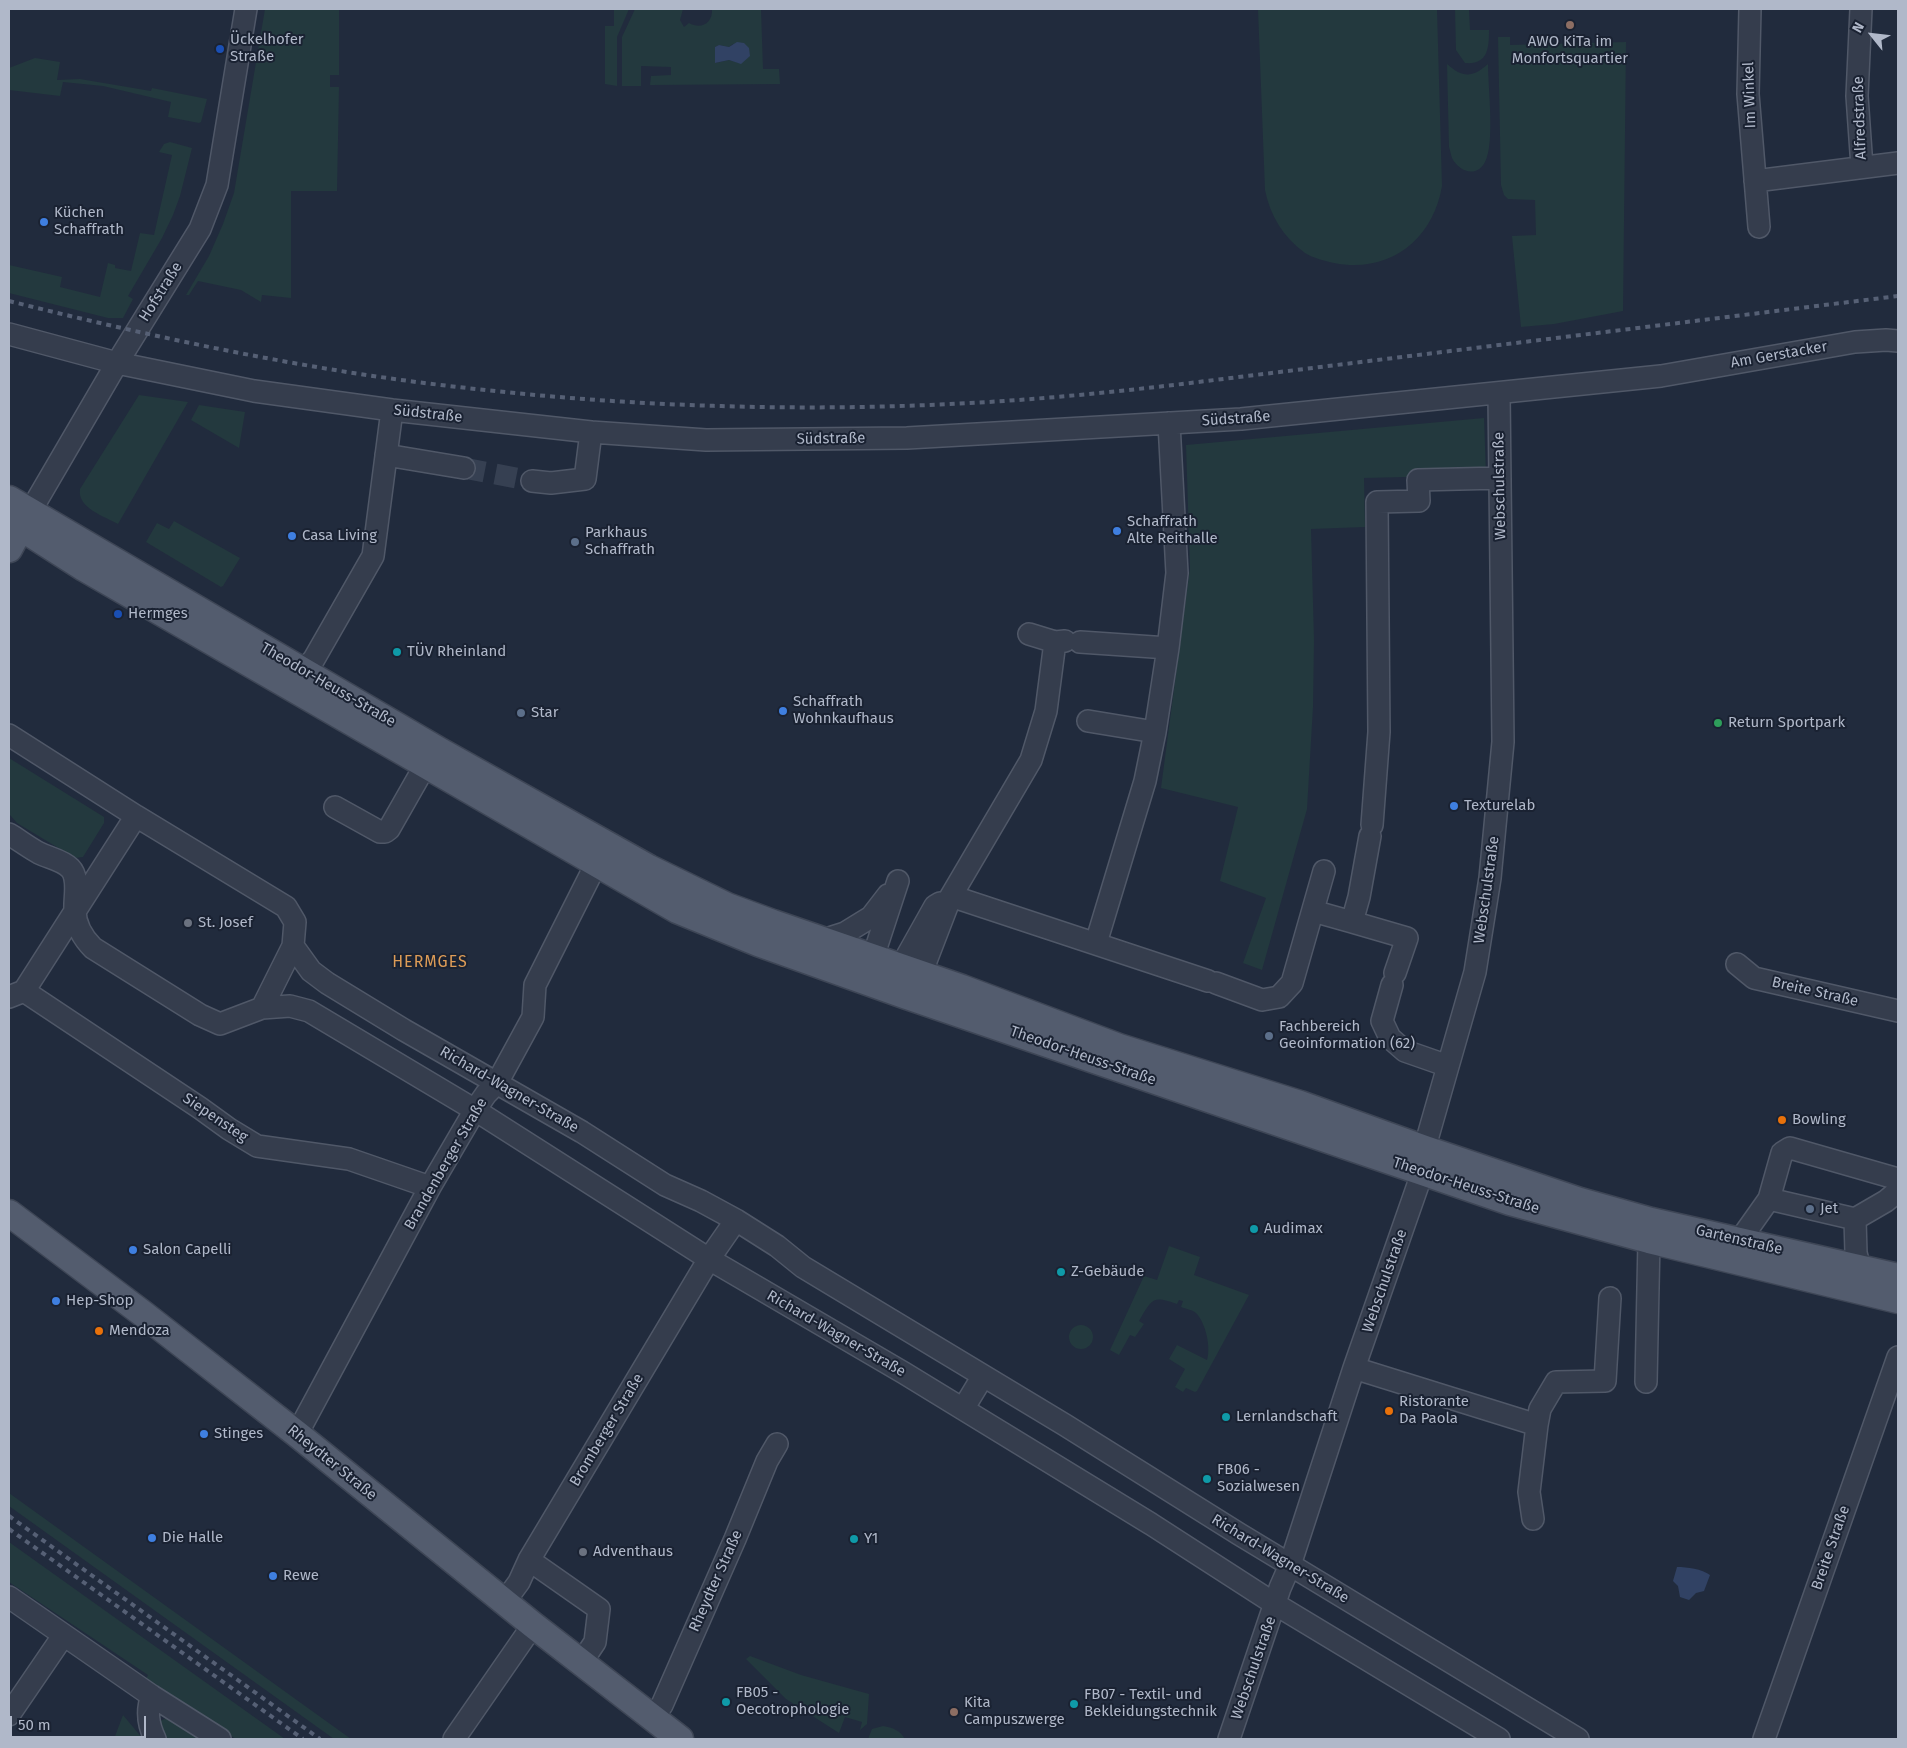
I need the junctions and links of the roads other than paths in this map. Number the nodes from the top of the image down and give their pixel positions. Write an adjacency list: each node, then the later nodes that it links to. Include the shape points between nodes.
1 (246, 9): 10 (street, Hofstraße, via 210,204 200,229)
2 (1750, 9): 6 (street, Im Winkel, via 1748,94)
3 (1861, 9): 5 (street, Alfredstraße, via 1857,96)
4 (1898, 164): 5 (street)
5 (1862, 167): 6 (street)
6 (1755, 181): 7 (street, Im Winkel)
7 (1759, 227)
8 (9, 334): 10 (street, Südstraße)
9 (1898, 341): 11 (street, Am Gerstacker, via 1855,342)
10 (117, 363): 13 (street, Südstraße, via 254,391); 20 (street, Hofstraße)
11 (1661, 376): 12 (street, Südstraße)
12 (1499, 394): 14 (street, Südstraße); 18 (street, Webschulstraße)
13 (392, 410): 15 (street, Südstraße); 16 (street)
14 (1169, 423): 15 (street, Südstraße, via 906,438 706,440); 23 (street, via 1178,573)
15 (591, 432): 19 (street, via 584,479 551,483)
16 (386, 455): 17 (street); 24 (street, via 373,556 314,659)
17 (464, 468)
18 (1500, 478): 38 (street, via 1418,480 1419,501 1377,502 1379,732 1371,831 1360,897); 50 (street, Webschulstraße, via 1503,742 1490,878 1475,972)
19 (532, 480)
20 (15, 522): 24 (main road, Theodor-Heuss-Straße); 28 (main road, Theodor-Heuss-Straße, via 84,568)
21 (1029, 634): 22 (street)
22 (1067, 642): 23 (street); 35 (street, via 1031,760)
23 (1168, 648): 26 (street)
24 (304, 670): 33 (main road, Theodor-Heuss-Straße, via 440,751)
25 (1088, 721): 26 (street)
26 (1155, 732): 40 (street, via 1145,781)
27 (9, 735): 30 (street)
28 (426, 764): 29 (street, via 385,832); 32 (main road, Theodor-Heuss-Straße)
29 (335, 807)
30 (136, 816): 36 (street); 41 (street, via 286,907 295,922)
31 (9, 834): 36 (street, Richard-Wagner-Straße, via 71,869 76,876)
32 (597, 864): 33 (street, Theodor-Heuss-Straße); 45 (main road, Theodor-Heuss-Straße, via 677,910); 51 (street, Brandenberger Straße, via 535,985 533,1017)
33 (649, 868): 39 (main road, Theodor-Heuss-Straße, via 727,906)
34 (1324, 871): 37 (street)
35 (951, 896): 40 (street); 44 (street, via 926,961)
36 (75, 911): 46 (street, Siepensteg); 48 (street, Richard-Wagner-Straße, via 83,936 93,948 200,1015 220,1024)
37 (1313, 911): 38 (street); 40 (street, via 1292,982 1279,996 1262,1000)
38 (1352, 922): 50 (street, via 1407,938 1382,1021 1390,1038 1405,1051)
39 (823, 940): 42 (main road, Theodor-Heuss-Straße); 42 (street, via 845,933 871,917 898,881 877,945)
40 (1096, 943)
41 (293, 946): 48 (street); 51 (street, Richard-Wagner-Straße, via 311,971 327,983)
42 (870, 956): 44 (main road, Theodor-Heuss-Straße); 45 (street)
43 (1737, 964): 49 (street, Breite Straße, via 1754,978)
44 (913, 971): 47 (street); 53 (main road, Theodor-Heuss-Straße, via 1119,1047 1300,1104)
45 (838, 972): 47 (main road, Theodor-Heuss-Straße)
46 (17, 994): 55 (street, Siepensteg, via 257,1146 349,1159)
47 (904, 995): 53 (main road, Theodor-Heuss-Straße)
48 (262, 1008): 52 (street, Richard-Wagner-Straße, via 290,1006 309,1011)
49 (1898, 1011)
50 (1448, 1066): 53 (street, Webschulstraße)
51 (497, 1083): 52 (street, Brandenberger Straße); 61 (street, Richard-Wagner-Straße, via 665,1184)
52 (475, 1110): 55 (street, Brandenberger Straße); 64 (street, Richard-Wagner-Straße)
53 (1421, 1168): 58 (main road, Theodor-Heuss-Straße); 70 (street, Webschulstraße)
54 (1898, 1179): 57 (street, via 1790,1148 1782,1153)
55 (430, 1187): 75 (street, Brandenberger Straße)
56 (1898, 1191): 60 (street)
57 (1768, 1199): 60 (street); 63 (street)
58 (1580, 1211): 62 (main road, Gartenstraße); 63 (main road, Gartenstraße, via 1651,1221)
59 (9, 1213): 75 (main road, Rheydter Straße)
60 (1855, 1219): 65 (street)
61 (736, 1220): 64 (street); 71 (street, Richard-Wagner-Straße, via 803,1267)
62 (1649, 1240): 68 (main road, Gartenstraße); 72 (street)
63 (1740, 1240): 65 (main road, Gartenstraße)
64 (709, 1259): 73 (street, Richard-Wagner-Straße); 78 (street, Bromberger Straße)
65 (1860, 1269): 66 (main road, Gartenstraße)
66 (1898, 1277)
67 (1610, 1298): 74 (street, via 1605,1381 1556,1382 1540,1409)
68 (1898, 1300)
69 (1898, 1357): 96 (street, Breite Straße)
70 (1354, 1368): 74 (street); 79 (street, Webschulstraße)
71 (983, 1376): 73 (street); 79 (street, Richard-Wagner-Straße)
72 (1646, 1382)
73 (963, 1409): 82 (street, Richard-Wagner-Straße)
74 (1537, 1425): 77 (street, via 1529,1492)
75 (297, 1434): 81 (main road, Rheydter Straße)
76 (777, 1444): 88 (street, Rheydter Straße, via 662,1705)
77 (1533, 1519)
78 (529, 1560): 81 (street, Bromberger Straße); 85 (street, via 600,1609 595,1642)
79 (1290, 1565): 82 (street, Webschulstraße); 95 (street, Richard-Wagner-Straße)
80 (9, 1597): 84 (street)
81 (505, 1601): 83 (main road, Rheydter Straße)
82 (1275, 1604): 93 (street, Webschulstraße); 94 (street, Richard-Wagner-Straße)
83 (533, 1625): 85 (main road, Rheydter Straße); 91 (street)
84 (63, 1636): 86 (street); 87 (street)
85 (581, 1662): 88 (main road, Rheydter Straße)
86 (152, 1696): 89 (street, via 148,1708); 90 (street)
87 (9, 1715)
88 (652, 1718): 92 (main road, Rheydter Straße)
89 (154, 1739)
90 (220, 1739)
91 (454, 1739)
92 (680, 1739)
93 (1229, 1739)
94 (1499, 1739)
95 (1578, 1739)
96 (1764, 1739)

